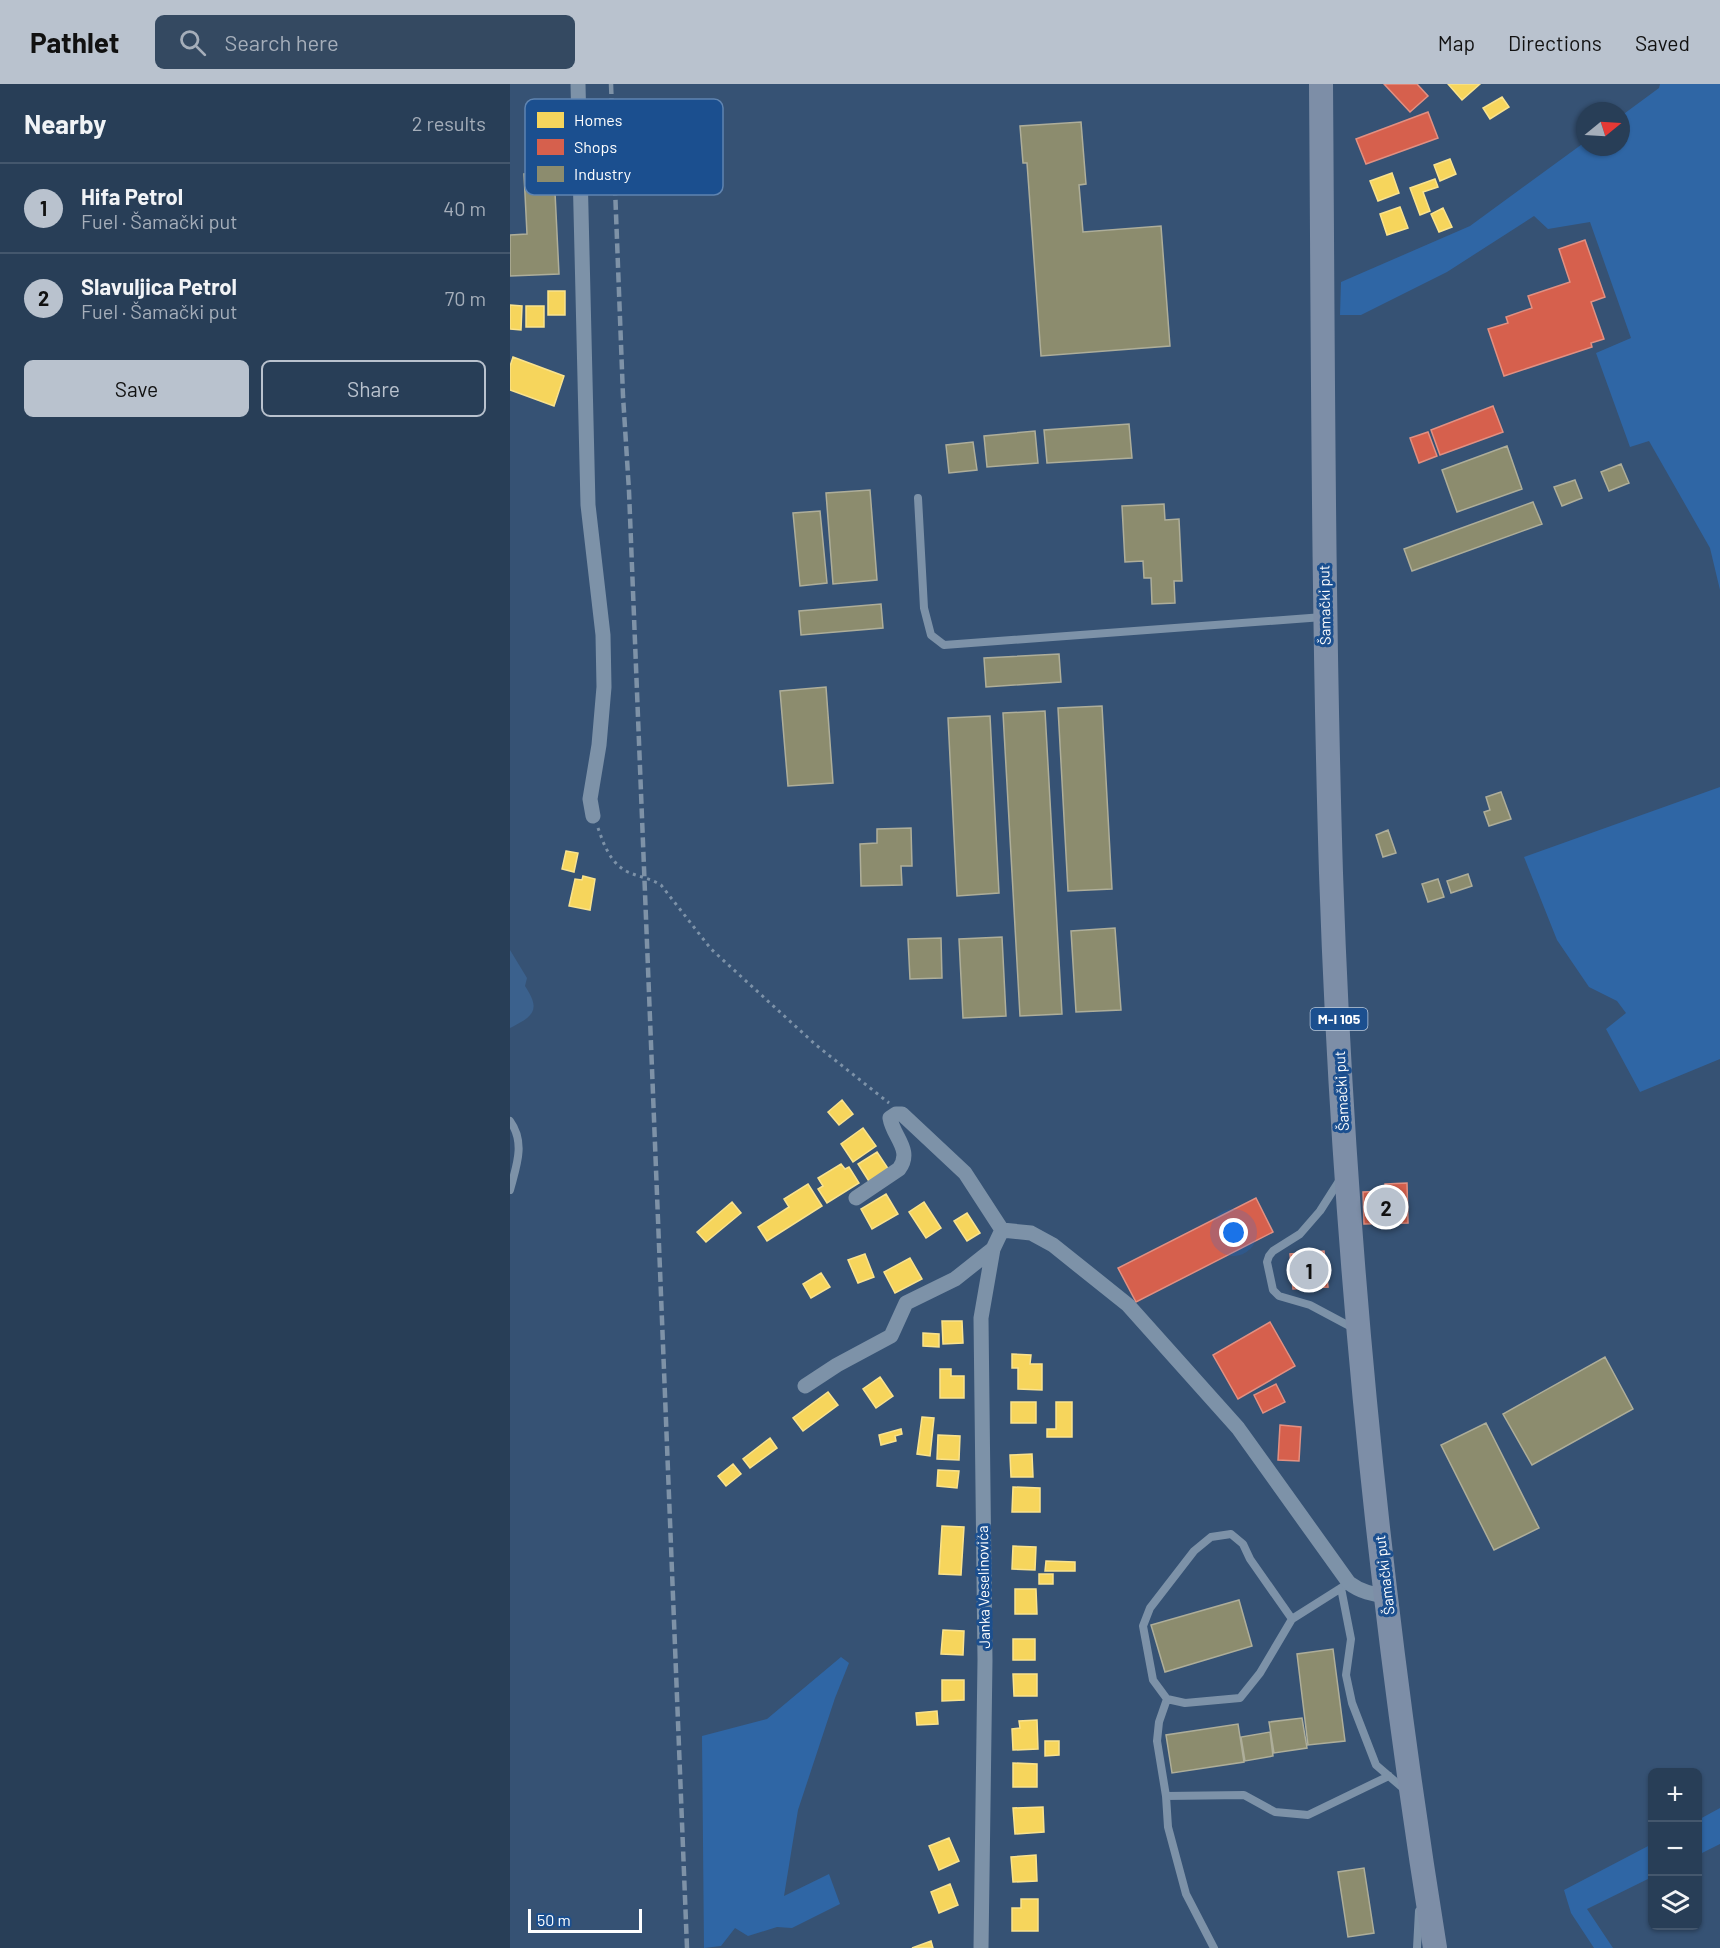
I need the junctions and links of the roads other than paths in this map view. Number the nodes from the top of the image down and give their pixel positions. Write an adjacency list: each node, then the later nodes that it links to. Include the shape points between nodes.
1 (578, 84): 3 (street)
2 (1321, 84): 6 (main road, Šamački put / M-I 105)
3 (578, 99)
4 (581, 195): 7 (street, via 588,506 603,635 604,687 590,799)
5 (918, 498): 6 (lane, via 924,608 931,635 944,645)
6 (1325, 616): 9 (main road, Šamački put / M-I 105)
7 (593, 816)
8 (510, 1121): 10 (lane, via 520,1149)
9 (1346, 1169): 14 (main road, Šamački put / M-I 105); 14 (lane, via 1320,1211 1300,1234 1273,1251 1267,1262 1273,1290 1279,1296 1310,1305)
10 (510, 1190)
11 (856, 1198): 12 (street, via 903,1163 902,1144 890,1118 902,1114 965,1173)
12 (1002, 1230): 13 (street, Janka Veselinovića); 16 (street, via 1031,1233 1053,1245 1128,1305 1238,1428)
13 (993, 1249): 15 (street, via 955,1280 906,1302 891,1336); 24 (street, Janka Veselinovića, via 981,1318 985,1660)
14 (1360, 1331): 17 (main road, Šamački put / M-I 105)
15 (805, 1386)
16 (1345, 1586): 17 (street); 18 (lane); 20 (lane, via 1351,1639 1346,1675 1352,1703 1376,1765)
17 (1387, 1596): 22 (main road, Šamački put / M-I 105)
18 (1292, 1619): 19 (lane, via 1240,1698 1185,1703); 19 (lane, via 1244,1544 1231,1534 1211,1537 1194,1551 1150,1608 1143,1626 1153,1680)
19 (1167, 1699): 21 (lane, via 1157,1741)
20 (1389, 1776): 21 (lane, via 1308,1815 1275,1812 1244,1795); 22 (lane)
21 (1166, 1796): 25 (lane, via 1168,1827 1186,1894)
22 (1413, 1797): 23 (main road, Šamački put / M-I 105)
23 (1423, 1871): 26 (lane); 27 (main road, Šamački put / M-I 105)
24 (981, 1948)
25 (1214, 1948)
26 (1417, 1948)
27 (1436, 1948)

